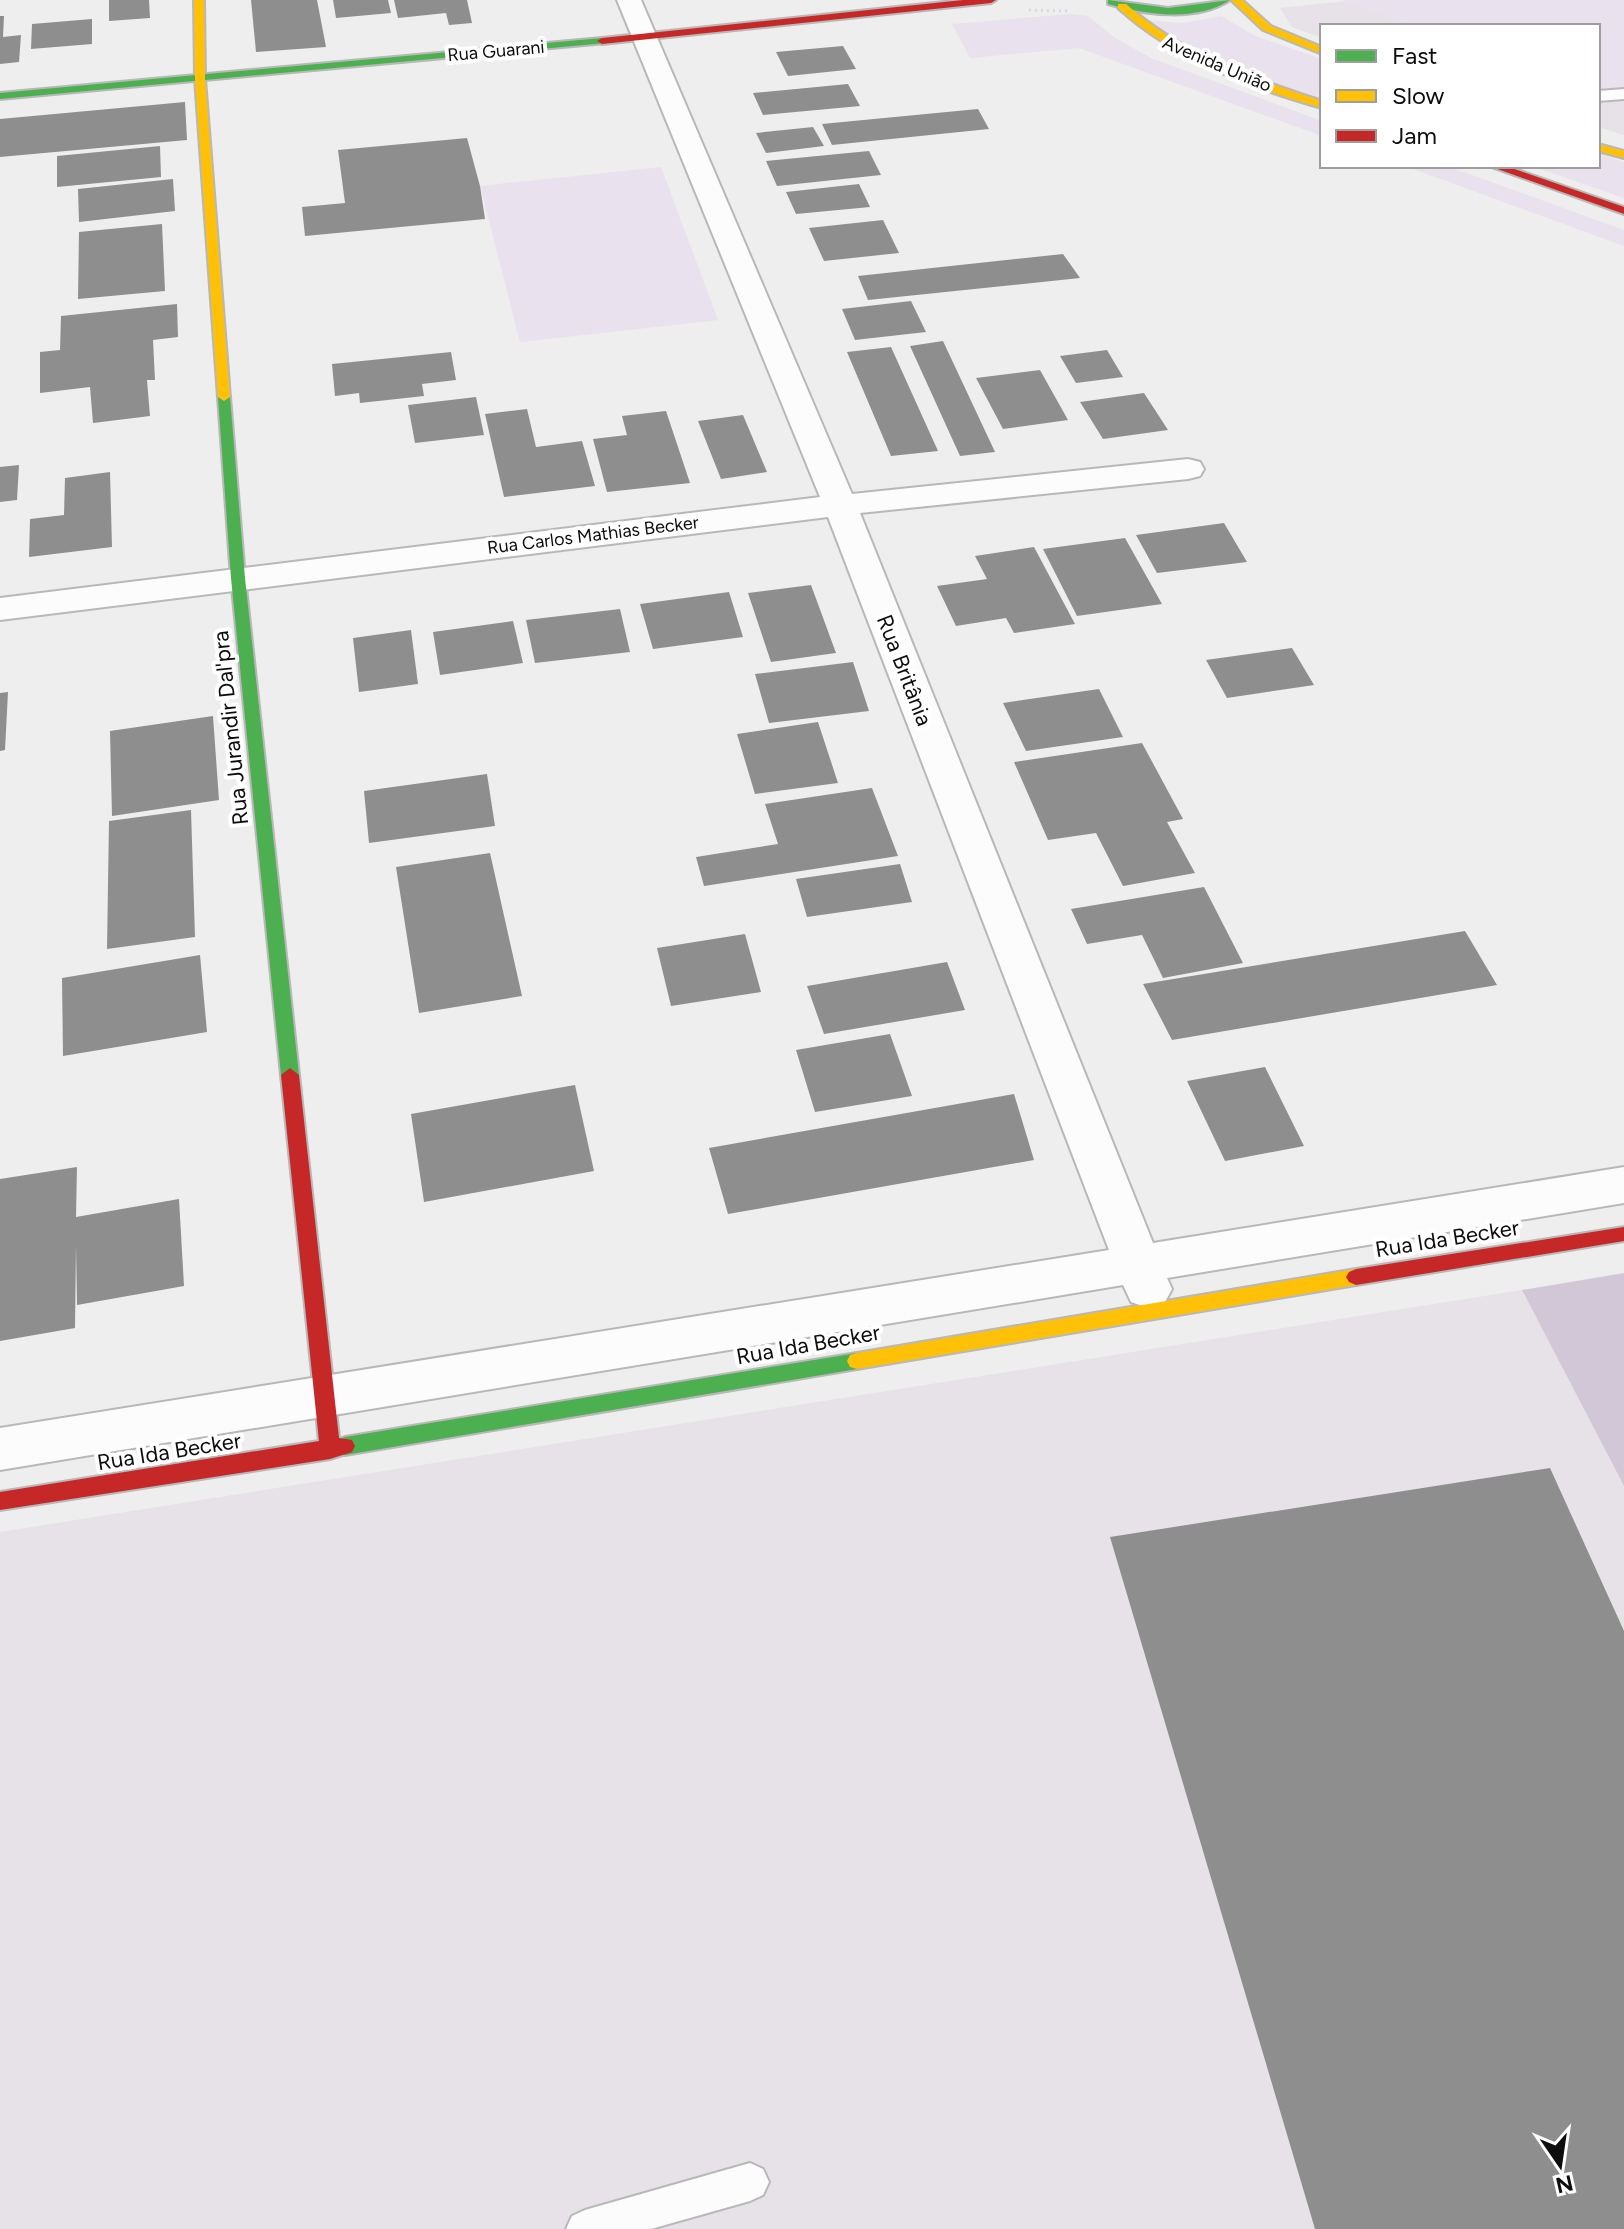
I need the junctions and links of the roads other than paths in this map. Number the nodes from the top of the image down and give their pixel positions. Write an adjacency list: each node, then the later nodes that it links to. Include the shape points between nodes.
1 (199, 0): 9 (street, Rua Jurandir Dal'pra)
2 (629, 0): 7 (street)
3 (991, 0): 7 (street, Rua Guarani)
4 (1225, 0): 6 (street, via 1210,7 1156,11)
5 (1236, 0): 8 (street, via 1267,28)
6 (1114, 3): 13 (street, Avenida União, via 1139,27 1180,50)
7 (643, 37): 9 (street, Rua Guarani); 19 (street, Rua Britânia)
8 (1320, 50)
9 (200, 79): 11 (street, Rua Guarani); 20 (street, Rua Jurandir Dal'pra)
10 (1624, 94): 12 (lane)
11 (0, 96)
12 (1600, 96)
13 (1320, 104)
14 (1600, 148): 15 (street)
15 (1624, 155)
16 (1501, 168): 17 (street)
17 (1624, 211)
18 (1188, 469): 19 (street, Rua Carlos Mathias Becker)
19 (840, 505): 20 (street, Rua Carlos Mathias Becker); 24 (street, Rua Britânia)
20 (238, 578): 21 (street, Rua Carlos Mathias Becker); 26 (street, Rua Jurandir Dal'pra)
21 (0, 609)
22 (1624, 1185): 24 (street)
23 (1624, 1234): 25 (street, Rua Ida Becker)
24 (1138, 1264): 25 (street, Rua Britânia); 26 (street)
25 (1155, 1308): 28 (street, Rua Ida Becker)
26 (326, 1396): 27 (street); 28 (street, Rua Jurandir Dal'pra)
27 (0, 1449)
28 (330, 1450): 29 (street, Rua Ida Becker)
29 (0, 1501)
30 (750, 2182): 31 (lane)
31 (585, 2229)

